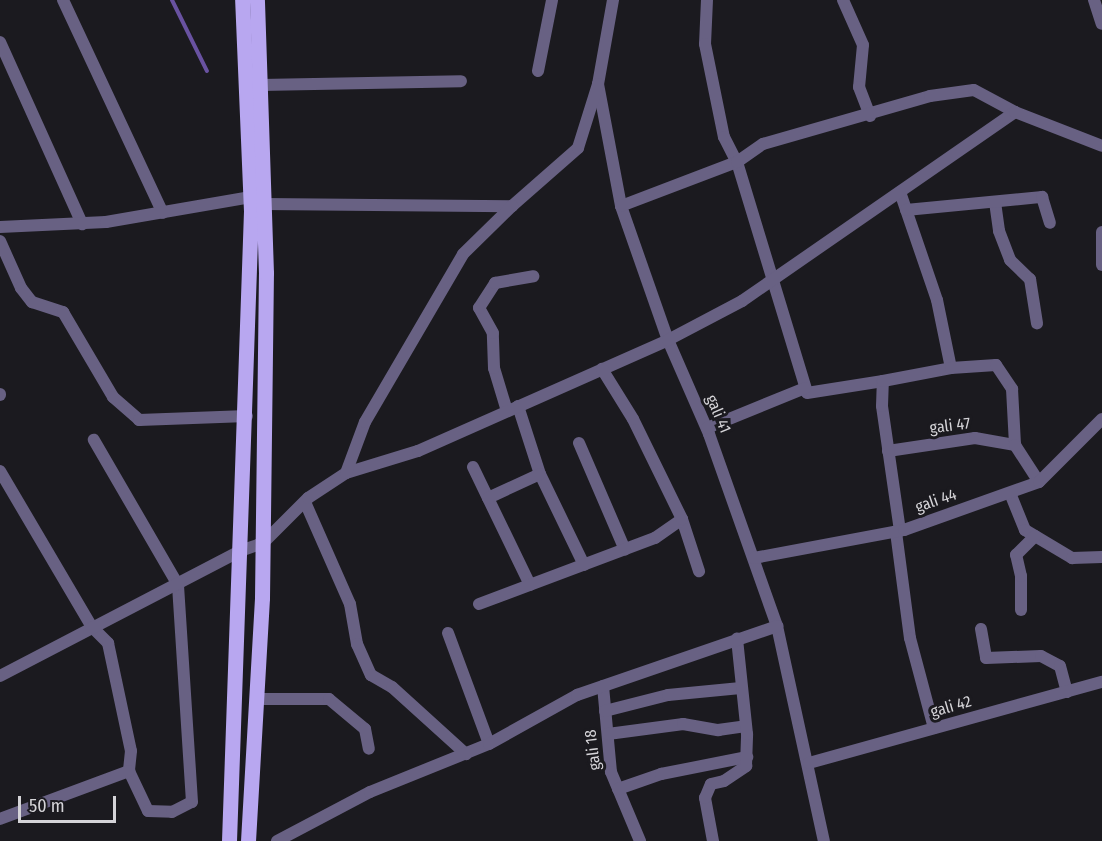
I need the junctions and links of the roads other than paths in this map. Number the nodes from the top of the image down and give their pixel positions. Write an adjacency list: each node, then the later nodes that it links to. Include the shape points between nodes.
1 (63, 0): 25 (street)
2 (242, 0): 20 (main road)
3 (256, 0): 14 (main road)
4 (552, 0): 11 (street)
5 (613, 0): 13 (street, gali 41)
6 (707, 0): 18 (street, via 705,44 724,137)
7 (843, 0): 16 (street, via 863,45 859,87)
8 (1094, 0): 9 (street)
9 (1102, 24)
10 (0, 42): 27 (street)
11 (538, 71)
12 (461, 81): 14 (street)
13 (598, 84): 22 (street, via 578,148); 23 (street, gali 41)
14 (261, 85): 20 (main road)
15 (1016, 112): 16 (street, via 974,90 930,96); 17 (street); 19 (street)
16 (870, 116): 18 (street, via 763,144)
17 (1102, 146)
18 (737, 162): 23 (street); 33 (street)
19 (900, 192): 24 (street); 33 (street)
20 (258, 201): 22 (street); 25 (street); 41 (main road); 59 (main road)
21 (995, 202): 24 (street); 26 (street, via 1042,197); 34 (street, via 999,231 1010,260 1030,279)
22 (512, 206): 49 (street, via 463,254 365,422)
23 (621, 206): 35 (street, gali 41)
24 (906, 210): 36 (street, via 937,300)
25 (163, 213): 27 (street)
26 (1050, 223)
27 (82, 224): 28 (street)
28 (0, 227)
29 (1102, 232): 31 (street)
30 (0, 241): 41 (street, via 21,288 32,302 63,312 113,397 139,420)
31 (1102, 265)
32 (533, 276): 40 (street, via 495,283 479,308 493,333 494,368)
33 (772, 281): 35 (street); 39 (street)
34 (1037, 323)
35 (668, 340): 37 (street); 43 (street, gali 41)
36 (951, 368): 38 (street); 46 (street, via 996,364 1012,389)
37 (602, 369): 40 (street); 56 (street, via 633,419)
38 (883, 381): 39 (street, via 807,393); 47 (street)
39 (805, 388): 43 (street)
40 (512, 409): 49 (street, via 418,451); 50 (street)
41 (247, 416): 61 (main road)
42 (1102, 419): 52 (street, gali 44)
43 (707, 428): 62 (street, gali 41)
44 (94, 440): 66 (street)
45 (579, 443): 60 (street)
46 (1015, 445): 47 (street, gali 47, via 975,438); 52 (street)
47 (888, 451): 57 (street)
48 (473, 466): 54 (street)
49 (346, 473): 55 (street)
50 (540, 474): 54 (street); 64 (street)
51 (2, 479): 71 (street)
52 (1039, 482): 53 (street, gali 44)
53 (1010, 493): 57 (street, gali 44); 58 (street, via 1025,530)
54 (488, 498): 67 (street)
55 (304, 502): 59 (street); 87 (street, via 350,604 357,644 371,675 392,687)
56 (682, 519): 60 (street, via 655,538); 65 (street)
57 (898, 531): 62 (street, gali 44); 83 (street, via 910,638)
58 (1035, 536): 63 (street, via 1072,558); 69 (street, via 1016,555 1021,576)
59 (263, 543): 61 (street); 80 (main road)
60 (625, 550): 64 (street)
61 (240, 551): 66 (street); 93 (main road)
62 (754, 558): 70 (street, gali 41)
63 (1102, 558)
64 (584, 565): 67 (street)
65 (699, 572)
66 (178, 585): 71 (street); 90 (street, via 192,802 172,812 148,811)
67 (530, 585): 68 (street)
68 (479, 604)
69 (1021, 610)
70 (777, 626): 74 (street); 89 (street, gali 41)
71 (92, 627): 75 (street); 90 (street, via 108,643 131,751)
72 (981, 629): 79 (street, via 986,658 1041,656 1060,666)
73 (448, 633): 85 (street)
74 (737, 639): 77 (street); 78 (street)
75 (0, 676)
76 (1102, 682): 79 (street, gali 42)
77 (603, 686): 81 (street, gali 18); 85 (street, via 577,695)
78 (741, 688): 81 (street, via 668,695); 82 (street)
79 (1067, 692): 83 (street, gali 42)
80 (256, 699): 86 (street, via 329,699 364,729); 94 (main road)
81 (605, 711): 84 (street, gali 18)
82 (746, 726): 84 (street, via 718,730 683,724); 88 (street)
83 (934, 728): 89 (street, gali 42)
84 (608, 734): 91 (street, gali 18, via 611,772)
85 (489, 744): 87 (street)
86 (369, 749)
87 (466, 754): 95 (street, via 370,792)
88 (747, 757): 91 (street, via 718,760); 97 (street, via 746,766 724,781 711,784 705,798)
89 (809, 763): 98 (street, gali 41)
90 (129, 771): 92 (street)
91 (618, 789): 96 (street, gali 18)
92 (0, 819)
93 (229, 841)
94 (248, 841)
95 (277, 841)
96 (640, 841)
97 (713, 841)
98 (824, 841)

